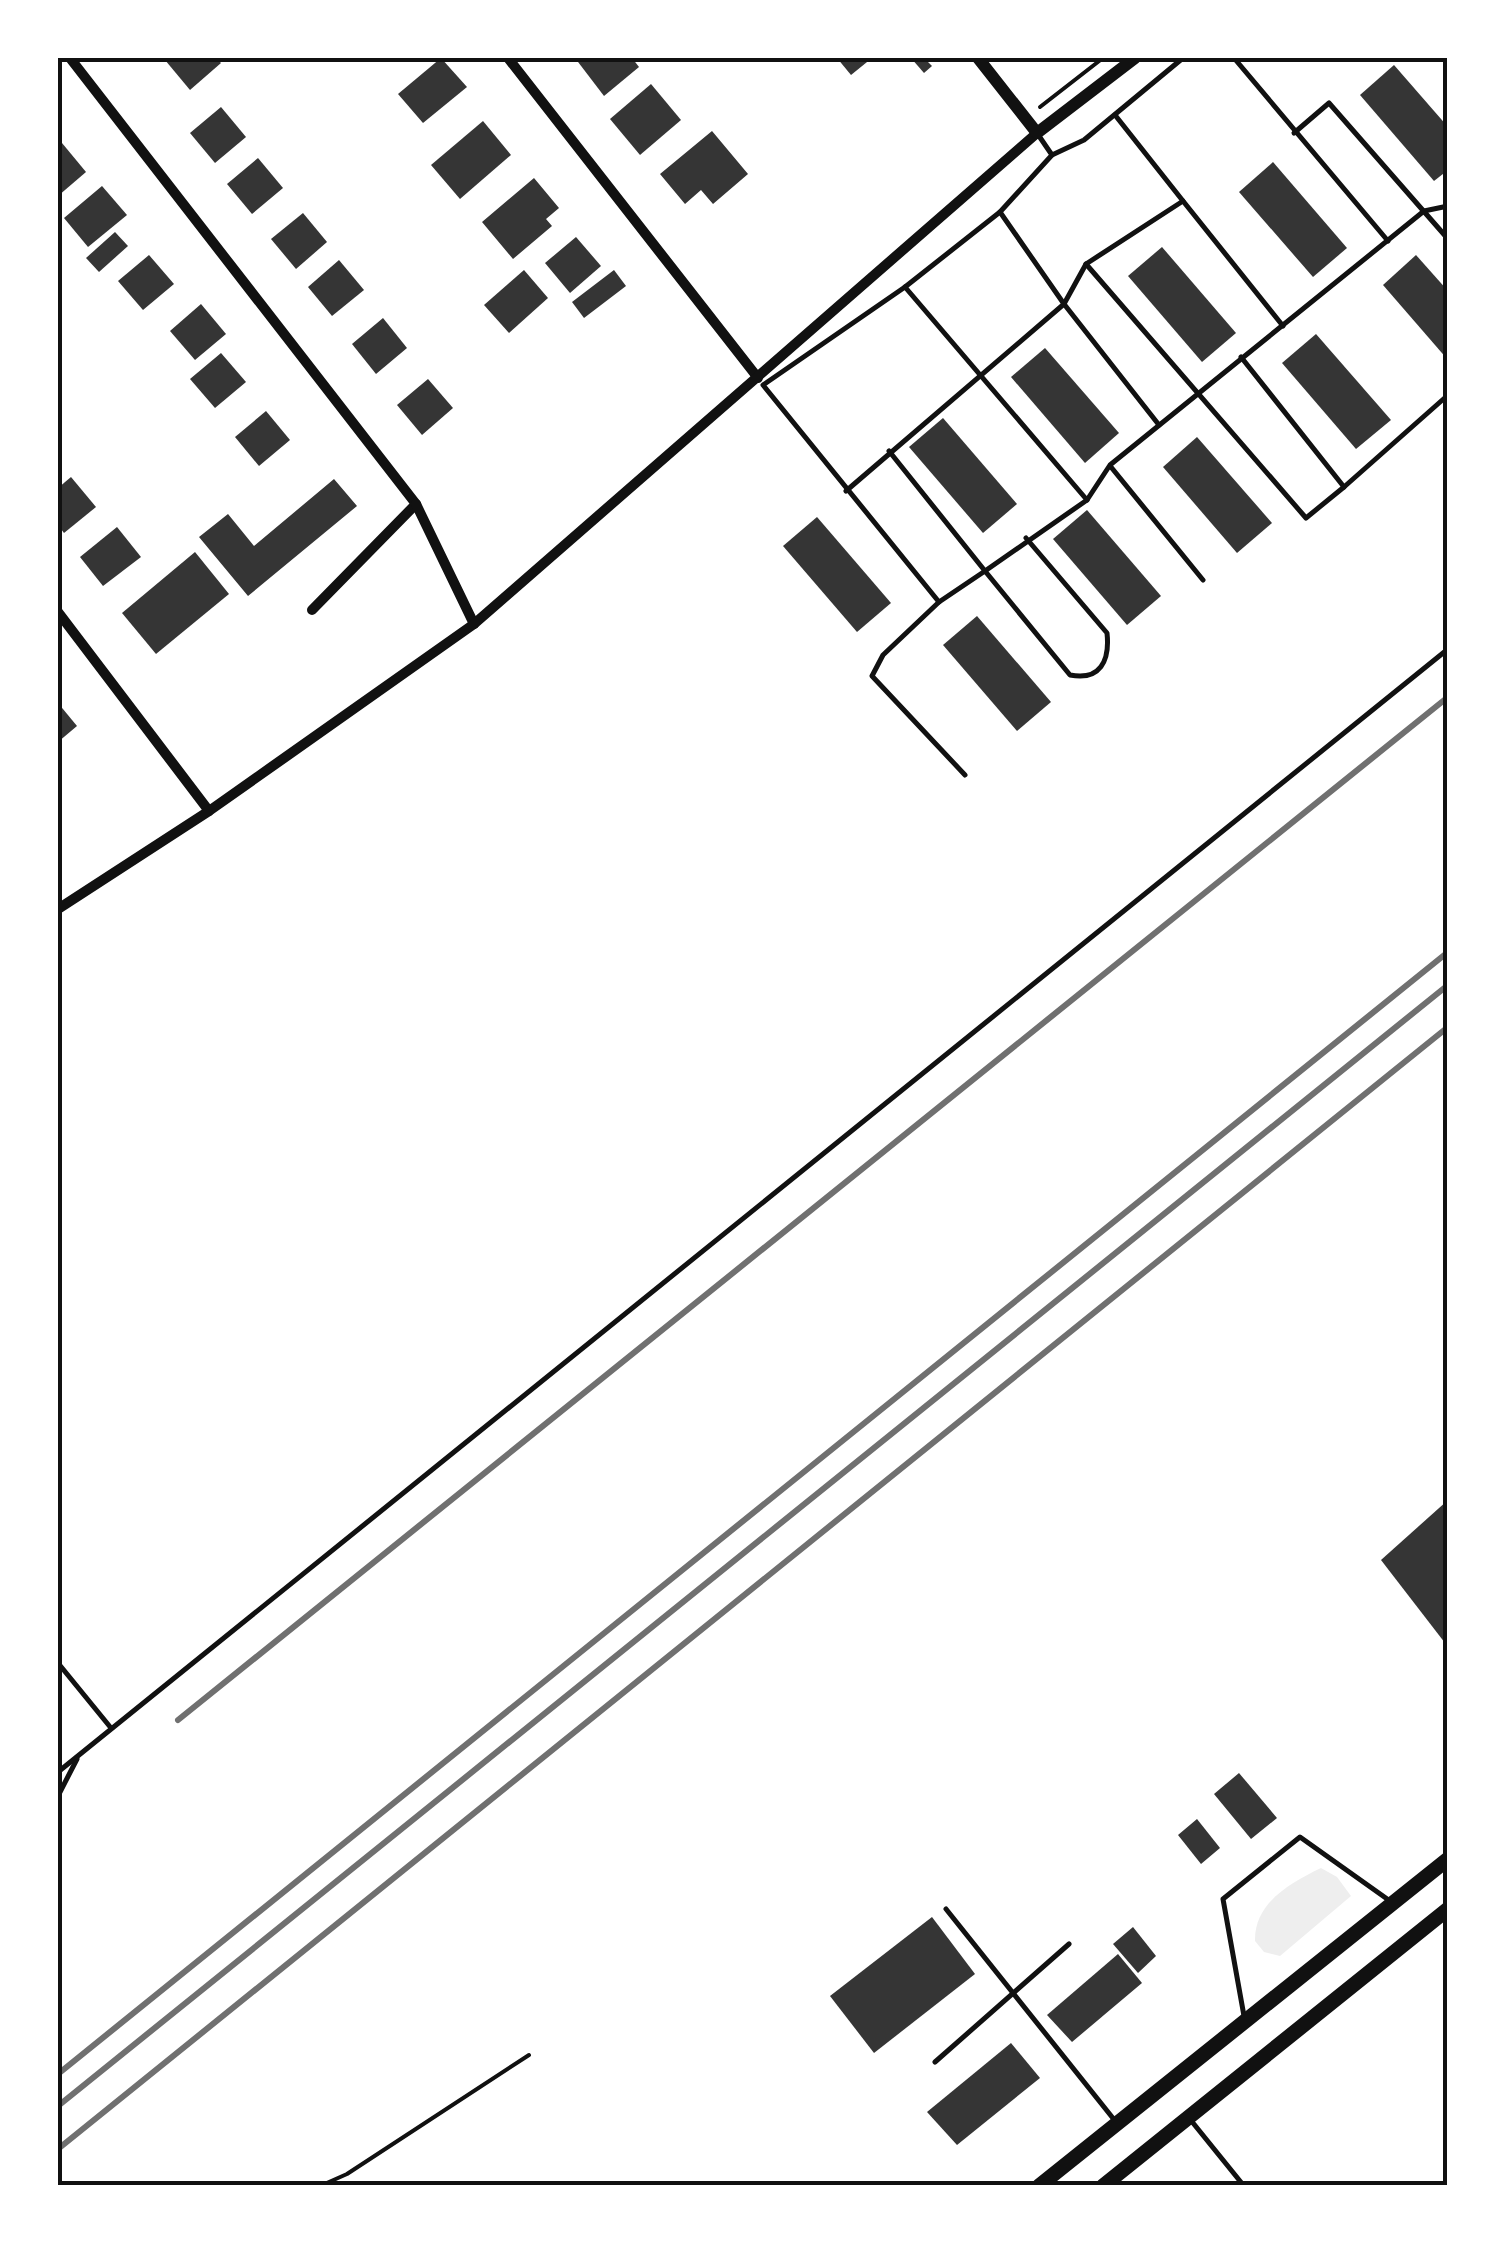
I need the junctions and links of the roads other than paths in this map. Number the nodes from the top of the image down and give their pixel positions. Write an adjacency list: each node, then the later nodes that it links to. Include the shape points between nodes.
1 (70, 58): 32 (street)
2 (508, 58): 23 (street)
3 (978, 58): 8 (street)
4 (1135, 58): 8 (street)
5 (1183, 58): 7 (lane)
6 (1234, 58): 9 (lane)
7 (1115, 115): 10 (lane); 11 (lane)
8 (1038, 133): 10 (lane); 23 (street)
9 (1294, 133): 13 (lane, via 1329,103); 16 (lane)
10 (1052, 155): 14 (lane)
11 (1184, 201): 17 (lane); 20 (lane)
12 (1448, 206): 13 (lane)
13 (1424, 211): 15 (lane); 16 (lane)
14 (1000, 212): 18 (lane); 19 (lane)
15 (1448, 239)
16 (1388, 241): 20 (lane)
17 (1086, 264): 19 (lane); 24 (lane)
18 (905, 287): 22 (lane); 23 (lane)
19 (1064, 304): 22 (lane); 26 (lane)
20 (1283, 326): 21 (lane)
21 (1241, 356): 24 (lane); 29 (lane)
22 (978, 376): 27 (lane); 31 (lane)
23 (760, 382): 30 (lane); 39 (street)
24 (1198, 392): 26 (lane); 29 (lane, via 1306,518)
25 (1448, 395): 29 (lane)
26 (1159, 425): 28 (lane)
27 (890, 450): 30 (lane); 34 (lane)
28 (1110, 466): 31 (lane); 35 (lane)
29 (1344, 486)
30 (845, 491): 36 (lane)
31 (1087, 500): 33 (lane)
32 (416, 504): 37 (street); 39 (street)
33 (1026, 538): 34 (lane); 34 (lane, via 1107,634 1109,652 1097,672 1070,675)
34 (985, 571): 36 (lane)
35 (1204, 580)
36 (939, 602): 41 (lane, via 882,655 872,676)
37 (312, 610)
38 (58, 612): 42 (street)
39 (474, 624): 42 (street)
40 (1448, 648): 45 (lane)
41 (965, 776)
42 (209, 812): 43 (street)
43 (58, 909)
44 (58, 1663): 45 (lane)
45 (111, 1728): 46 (lane)
46 (78, 1756): 47 (lane); 48 (lane)
47 (58, 1772)
48 (58, 1796)
49 (1448, 1859): 50 (main road)
50 (1392, 1903): 55 (main road); 55 (lane, via 1300,1837 1223,1899)
51 (946, 1909): 54 (lane)
52 (1448, 1909): 57 (main road)
53 (1068, 1944): 54 (lane)
54 (1014, 1994): 56 (lane); 58 (lane)
55 (1245, 2022): 58 (main road)
56 (935, 2062)
57 (1188, 2116): 60 (main road); 61 (lane)
58 (1118, 2124): 59 (main road)
59 (1038, 2186)
60 (1103, 2186)
61 (1244, 2186)

